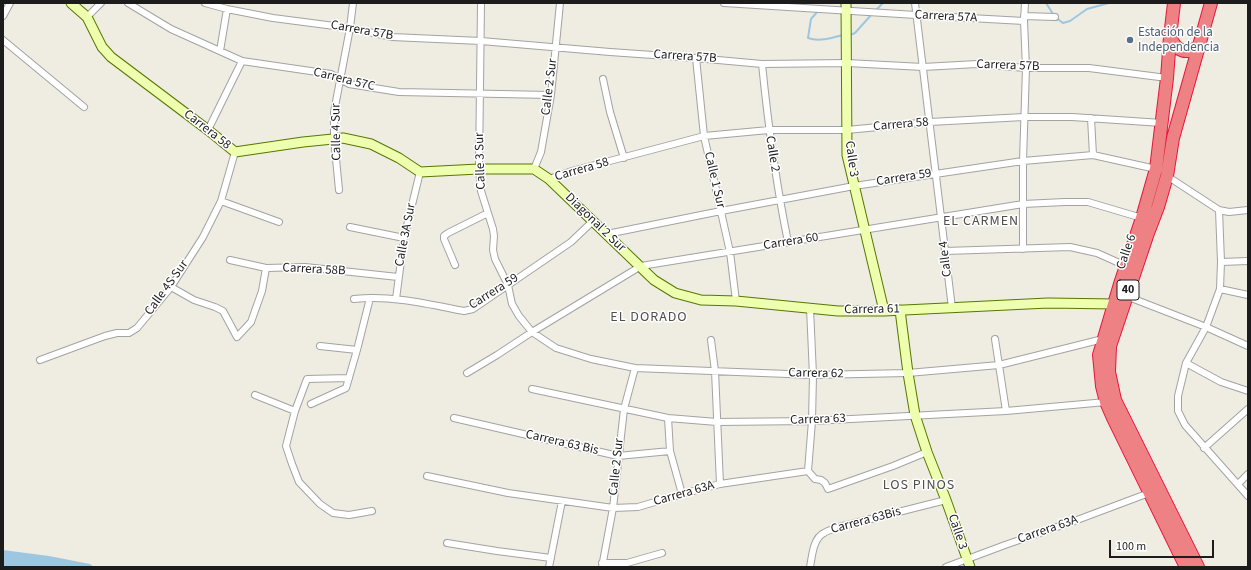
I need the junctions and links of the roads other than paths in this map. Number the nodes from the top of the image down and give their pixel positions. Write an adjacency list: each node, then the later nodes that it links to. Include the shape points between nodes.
1 (10, 3): 18 (street)
2 (71, 3): 20 (street, Carrera 58)
3 (101, 3): 20 (street)
4 (128, 3): 28 (street, Carrera 57C, via 171,29)
5 (205, 3): 16 (street, Carrera 57B)
6 (353, 3): 22 (street, Calle 4 Sur)
7 (481, 3): 25 (street, Calle 3 Sur)
8 (560, 3): 27 (street, Calle 2 Sur)
9 (724, 3): 14 (street, Carrera 57A)
10 (915, 3): 17 (street, Calle 4)
11 (1025, 3): 21 (street)
12 (1174, 3): 23 (highway, Calle 6 / 40)
13 (1211, 3): 26 (highway, Calle 6 / 40)
14 (757, 4): 15 (street, Carrera 57A)
15 (846, 7): 17 (street, Carrera 57A); 31 (street, Calle 3)
16 (227, 9): 22 (street, Carrera 57B); 28 (street)
17 (916, 15): 21 (street, Carrera 57A); 33 (street, Calle 4)
18 (3, 16)
19 (1055, 16): 21 (street, Carrera 57A)
20 (87, 17): 45 (street, Carrera 58, via 102,47 111,57)
21 (1024, 18): 34 (street)
22 (350, 28): 25 (street, Carrera 57B, via 392,37); 36 (street, Calle 4 Sur)
23 (1170, 37): 26 (highway, via 1174,46 1182,51 1192,51); 35 (highway, Calle 6 / 40)
24 (3, 40): 40 (street)
25 (481, 41): 27 (street, Carrera 57B); 38 (street, Calle 3 Sur)
26 (1200, 46): 59 (highway, Calle 6 / 40, via 1173,138)
27 (555, 47): 29 (street, Carrera 57B); 39 (street, Calle 2 Sur)
28 (220, 51): 30 (street, Carrera 57C)
29 (696, 58): 32 (street, Carrera 57B); 48 (street, Calle 1 Sur)
30 (242, 61): 36 (street, Carrera 57C, via 331,74); 45 (street)
31 (847, 63): 32 (street, Carrera 57B); 33 (street, Carrera 57B); 47 (street, Calle 3)
32 (762, 64): 46 (street, Calle 2)
33 (923, 67): 34 (street, Carrera 57B, via 977,64); 43 (street, Calle 4)
34 (1026, 68): 35 (street, Carrera 57B, via 1090,68); 41 (street)
35 (1167, 78): 44 (highway, Calle 6 / 40)
36 (339, 79): 38 (street, Carrera 57C, via 350,84 399,92); 49 (street, Calle 4 Sur, via 334,112)
37 (603, 79): 52 (street)
38 (480, 94): 39 (street, Carrera 57C); 54 (street, Calle 3 Sur)
39 (551, 95): 55 (street, Calle 2 Sur, via 541,152)
40 (84, 107)
41 (1024, 117): 42 (street, Carrera 58); 43 (street, Carrera 58); 53 (street)
42 (1091, 118): 44 (street, Carrera 58); 51 (street)
43 (930, 122): 47 (street, Carrera 58); 58 (street, Calle 4)
44 (1162, 123): 56 (highway, Calle 6 / 40)
45 (208, 130): 50 (street, Carrera 58)
46 (769, 130): 47 (street, Carrera 58); 48 (street, Carrera 58); 63 (street, Calle 2)
47 (847, 130): 61 (street, Calle 3, via 847,155)
48 (704, 136): 52 (street, Carrera 58); 66 (street, Calle 1 Sur)
49 (334, 138): 50 (street, Carrera 58); 57 (street, Carrera 58, via 371,144); 62 (street, Calle 4 Sur)
50 (235, 152): 64 (street, Calle 4S Sur)
51 (1092, 155): 53 (street, Carrera 59); 56 (street, Carrera 59)
52 (624, 158): 60 (street, Carrera 58)
53 (1024, 161): 58 (street, Carrera 59); 65 (street)
54 (479, 169): 55 (street, Carrera 58); 57 (street, Carrera 58); 69 (street, Calle 3 Sur, via 481,191)
55 (534, 169): 60 (street, Carrera 58)
56 (1156, 169): 71 (highway, Calle 6 / 40)
57 (420, 172): 77 (street, Calle 3A Sur)
58 (936, 173): 61 (street, Carrera 59); 70 (street, Calle 4)
59 (1167, 176): 67 (street); 94 (highway, Calle 6 / 40)
60 (549, 179): 72 (street, Diagonal 2 Sur)
61 (854, 186): 63 (street, Carrera 59); 75 (street, Calle 3)
62 (339, 190)
63 (779, 200): 66 (street, Carrera 59); 78 (street, Calle 2)
64 (221, 201): 73 (street); 91 (street, Calle 4S Sur, via 203,237)
65 (1023, 204): 70 (street, Carrera 60); 71 (street, Carrera 60, via 1088,202); 79 (street)
66 (721, 210): 76 (street, Carrera 59); 81 (street, Calle 1 Sur)
67 (1218, 210): 68 (street); 84 (street)
68 (1248, 210)
69 (488, 213): 85 (street, via 444,236); 90 (street, Calle 3 Sur, via 493,229 495,259)
70 (941, 217): 75 (street, Carrera 60); 80 (street, Calle 4)
71 (1142, 218): 87 (highway, Calle 6 / 40)
72 (593, 221): 76 (street, Diagonal 2 Sur); 90 (street, Carrera 59, via 571,242)
73 (279, 222)
74 (350, 227): 77 (street)
75 (865, 230): 78 (street, Carrera 60); 103 (street, Calle 3)
76 (607, 234): 86 (street, Diagonal 2 Sur)
77 (404, 238): 89 (street, Calle 3A Sur)
78 (788, 242): 81 (street, Carrera 60)
79 (1024, 249): 80 (street); 87 (street, via 1070,247 1097,253)
80 (945, 251): 101 (street, Calle 4)
81 (730, 252): 86 (street, Carrera 60); 98 (street, Calle 1 Sur)
82 (230, 260): 88 (street, Carrera 58B)
83 (1248, 261): 84 (street)
84 (1221, 262): 92 (street)
85 (455, 266)
86 (641, 266): 98 (street, Carrera 61, via 654,280 675,293 701,300); 105 (street, Carrera 60)
87 (1126, 266): 99 (highway, Calle 6 / 40)
88 (266, 268): 89 (street, Carrera 58B, via 305,267); 91 (street, via 262,291 251,322 237,337 223,311 194,300)
89 (398, 277): 96 (street, Calle 3A Sur)
90 (508, 285): 96 (street, Carrera 59, via 473,309 464,311); 105 (street, Calle 3 Sur, via 512,304)
91 (171, 287): 112 (street, Calle 4S Sur, via 137,328 129,333 105,336)
92 (1220, 289): 93 (street); 104 (street)
93 (1248, 295)
94 (1126, 296): 104 (street); 160 (highway, Calle 6 / 40, via 1110,346 1109,372 1115,400)
95 (370, 298): 96 (street, Carrera 59); 97 (street, Carrera 59); 111 (street)
96 (396, 298)
97 (354, 299)
98 (736, 301): 100 (street, Carrera 61)
99 (1114, 304): 101 (street, Carrera 61, via 1048,303); 107 (highway, Calle 6 / 40)
100 (810, 308): 103 (street, Carrera 61); 119 (street)
101 (952, 308): 102 (street, Carrera 61)
102 (900, 310): 103 (street, Carrera 61); 118 (street, Calle 3)
103 (884, 311)
104 (1206, 327): 110 (street); 113 (street)
105 (532, 332): 115 (street, Carrera 62, via 556,348 591,359); 117 (street, Carrera 60)
106 (994, 339): 114 (street)
107 (1103, 339): 114 (street, Carrera 62); 124 (highway, Calle 6 / 40, via 1099,354)
108 (711, 340): 116 (street)
109 (320, 346): 111 (street)
110 (1248, 346)
111 (357, 350): 120 (street)
112 (40, 360)
113 (1186, 363): 122 (street, via 1221,382); 135 (street, via 1178,396 1178,411 1184,426)
114 (999, 365): 118 (street, Carrera 62); 129 (street)
115 (635, 368): 116 (street, Carrera 62); 126 (street, Calle 2 Sur)
116 (714, 371): 119 (street, Carrera 62); 134 (street)
117 (467, 373)
118 (908, 373): 119 (street, Carrera 62); 130 (street, Calle 3)
119 (813, 375): 133 (street)
120 (349, 378): 125 (street, via 346,388); 128 (street, via 307,379)
121 (532, 389): 126 (street, Carrera 63)
122 (1248, 391)
123 (255, 395): 128 (street)
124 (1106, 402): 129 (street, Carrera 63); 144 (highway, Calle 6 / 40)
125 (311, 404)
126 (624, 408): 132 (street, Carrera 63); 138 (street, Calle 2 Sur)
127 (1248, 409): 135 (street)
128 (295, 411): 150 (street, via 286,446 299,482 320,504 333,513 349,515)
129 (1006, 411): 130 (street, Carrera 63)
130 (915, 415): 133 (street, Carrera 63); 137 (street, Calle 3)
131 (454, 418): 138 (street, Carrera 63 Bis)
132 (668, 418): 134 (street, Carrera 63); 136 (street)
133 (812, 421): 134 (street, Carrera 63); 139 (street)
134 (717, 422): 142 (street)
135 (1204, 448): 143 (street)
136 (670, 450): 138 (street, Carrera 63 Bis); 145 (street)
137 (927, 452): 139 (street, via 828,489 825,482 815,479); 147 (street, Calle 3)
138 (618, 456): 149 (street, Calle 2 Sur)
139 (808, 472): 142 (street, Carrera 63A)
140 (1248, 474): 143 (street)
141 (427, 476): 148 (street, Carrera 63A)
142 (720, 484): 145 (street, Carrera 63A)
143 (1238, 484): 146 (street)
144 (1149, 493): 154 (street, Carrera 63A); 159 (highway, Calle 6 / 40)
145 (682, 494): 149 (street, Carrera 63A, via 638,508)
146 (1248, 496)
147 (946, 500): 154 (street, Calle 3); 157 (street, Carrera 63Bis, via 823,533 818,538)
148 (562, 501): 149 (street, Carrera 63A); 153 (street)
149 (613, 508): 155 (street, Calle 2 Sur)
150 (372, 511)
151 (447, 543): 153 (street)
152 (662, 553): 155 (street, via 627,563)
153 (551, 558): 156 (street)
154 (968, 563): 158 (street, Carrera 63A)
155 (602, 565)
156 (549, 567)
157 (810, 567)
158 (946, 567)
159 (1186, 567)
160 (1198, 567)

